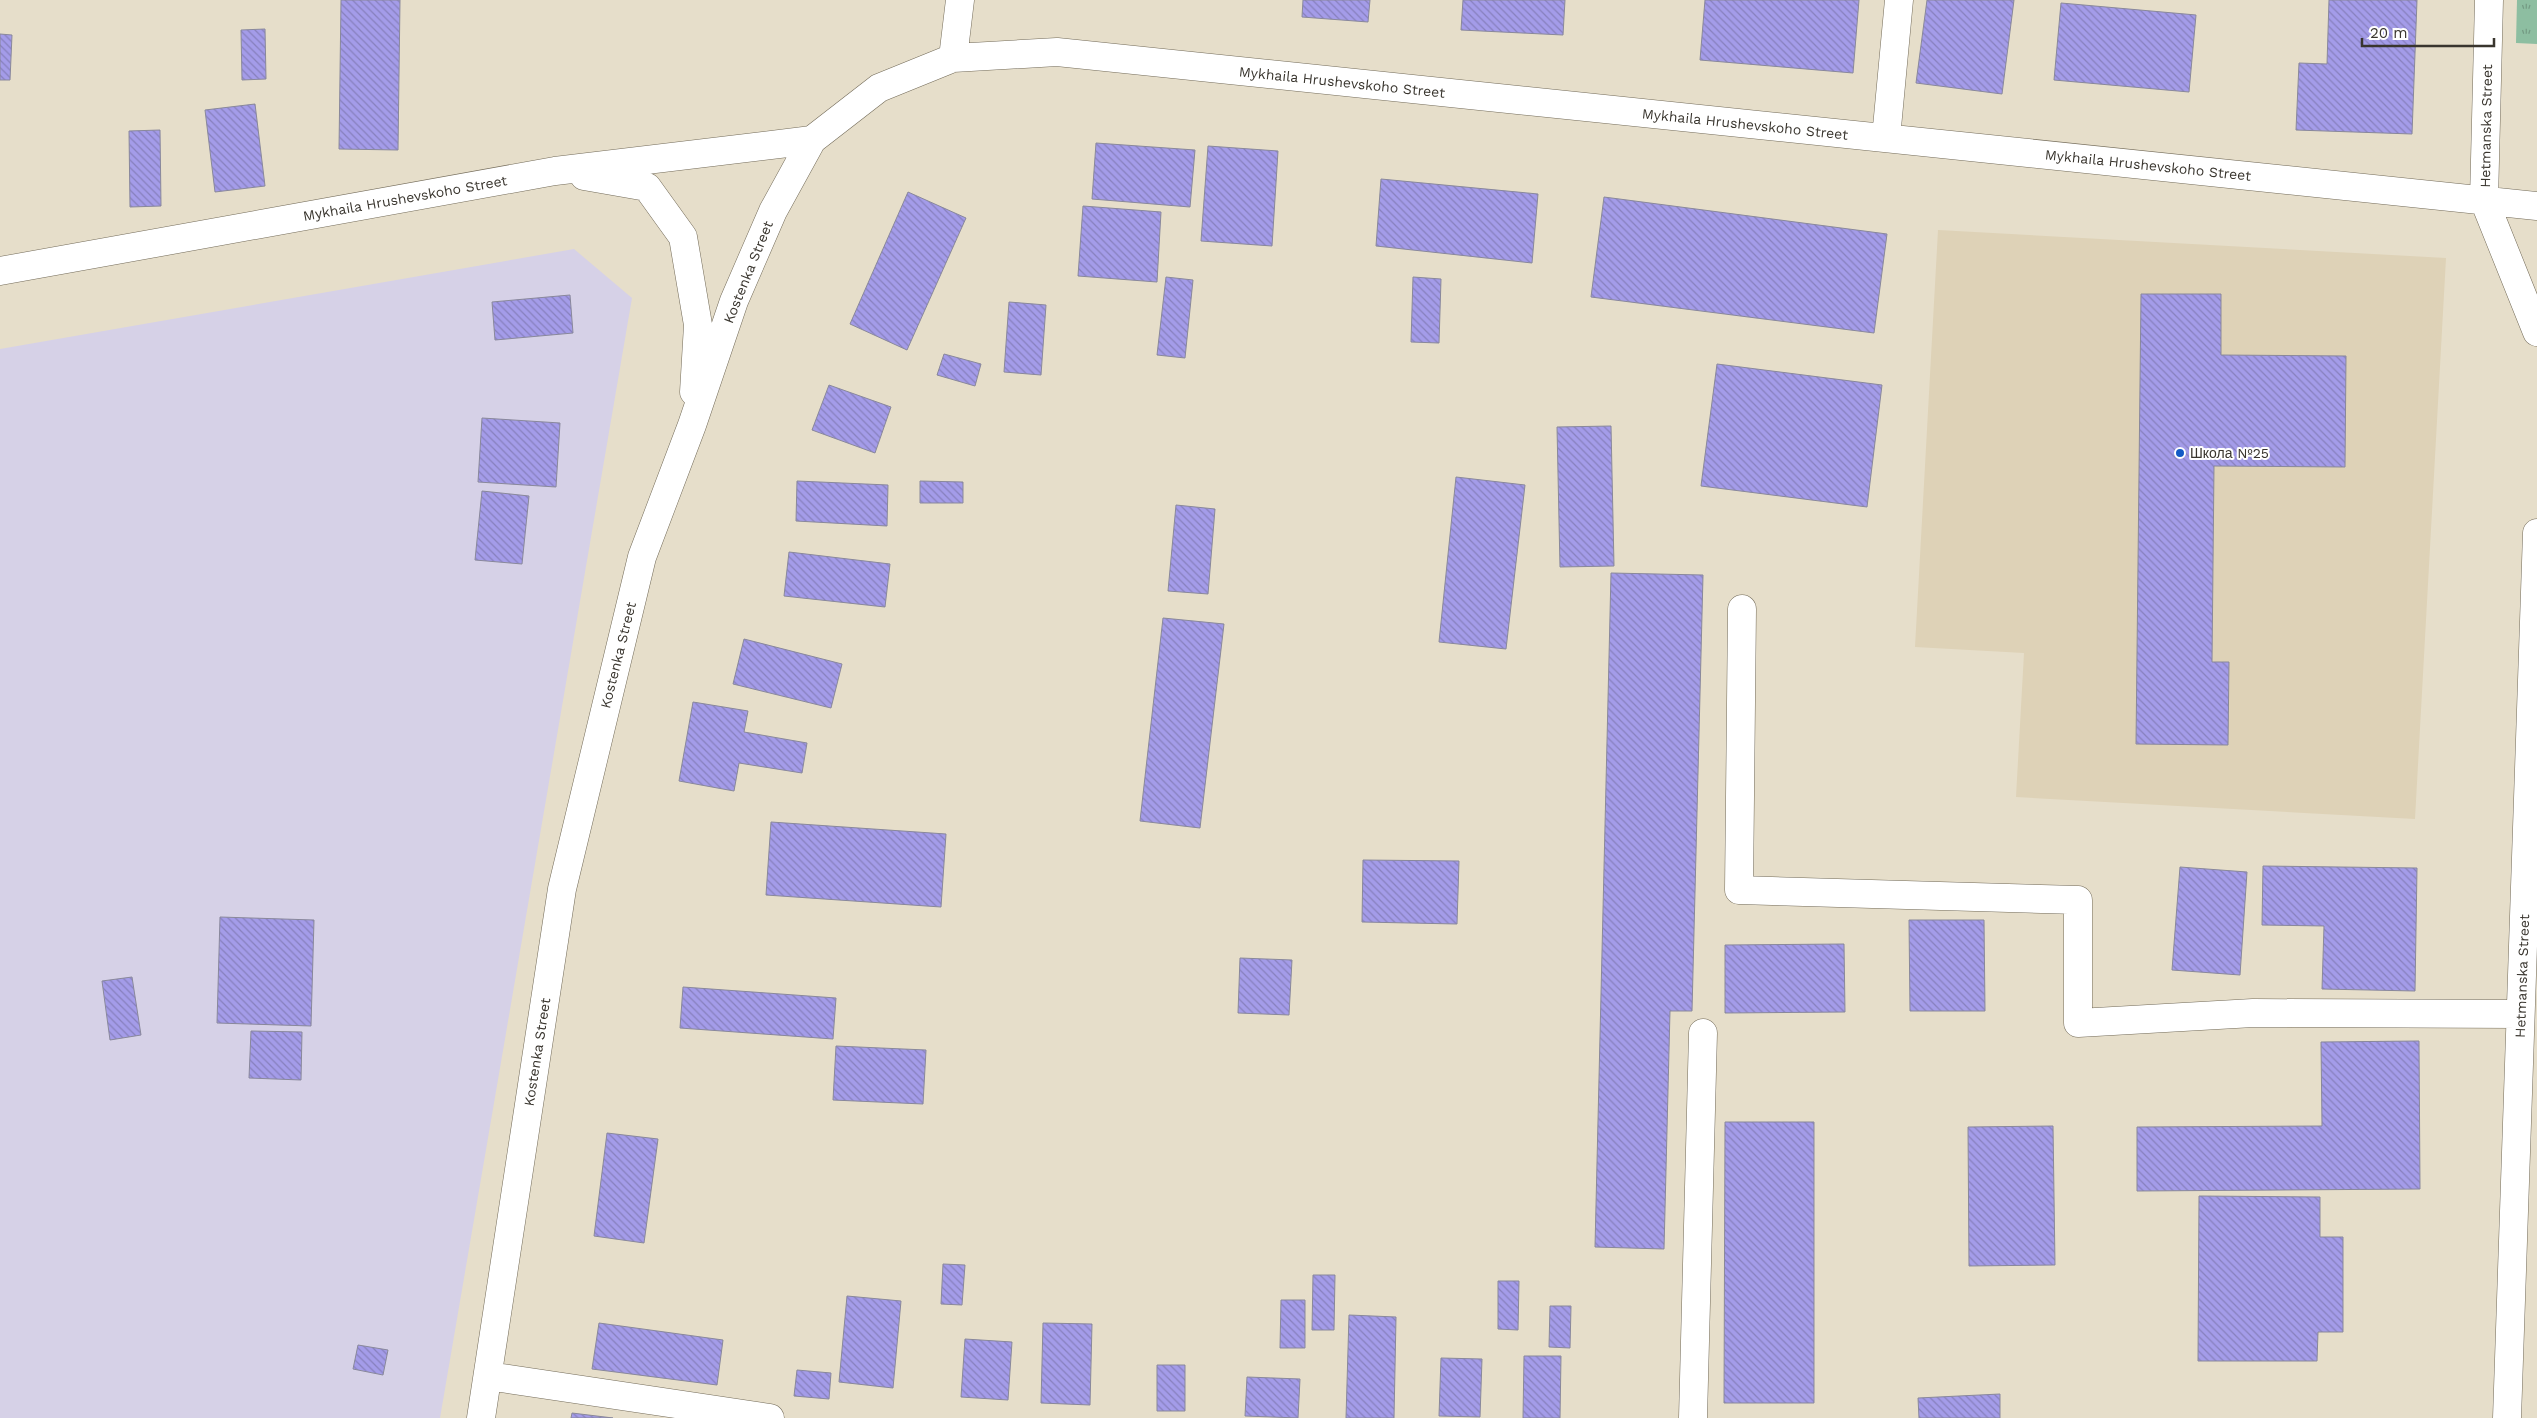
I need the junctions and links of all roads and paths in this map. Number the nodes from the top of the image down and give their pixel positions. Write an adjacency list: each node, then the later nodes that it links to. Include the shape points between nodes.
1 (960, 0): 4 (street)
2 (1899, 0): 5 (street)
3 (2489, 0): 8 (street, Hetmanska Street)
4 (953, 58): 5 (street, Mykhaila Hrushevskoho Street, via 1056,52); 6 (street, Kostenka Street, via 879,88)
5 (1886, 138): 8 (street, Mykhaila Hrushevskoho Street)
6 (812, 140): 7 (street, Mykhaila Hrushevskoho Street); 12 (street, Kostenka Street, via 773,211 742,283)
7 (555, 171): 10 (street, Mykhaila Hrushevskoho Street); 12 (street, via 647,188 683,237 698,324)
8 (2484, 200): 9 (street, Mykhaila Hrushevskoho Street); 11 (street, Hetmanska Street)
9 (2537, 206)
10 (0, 271)
11 (2537, 332)
12 (692, 425): 18 (street, Kostenka Street, via 642,558 562,889)
13 (2537, 533): 15 (street, Hetmanska Street)
14 (1742, 608): 16 (street, via 1739,890 2078,900 2078,1023 2253,1013)
15 (2531, 871): 16 (street, Hetmanska Street)
16 (2520, 1014): 22 (street, Hetmanska Street)
17 (1703, 1033): 21 (street)
18 (488, 1376): 19 (street, Kostenka Street); 20 (street)
19 (481, 1418)
20 (770, 1418)
21 (1692, 1418)
22 (2507, 1418)

